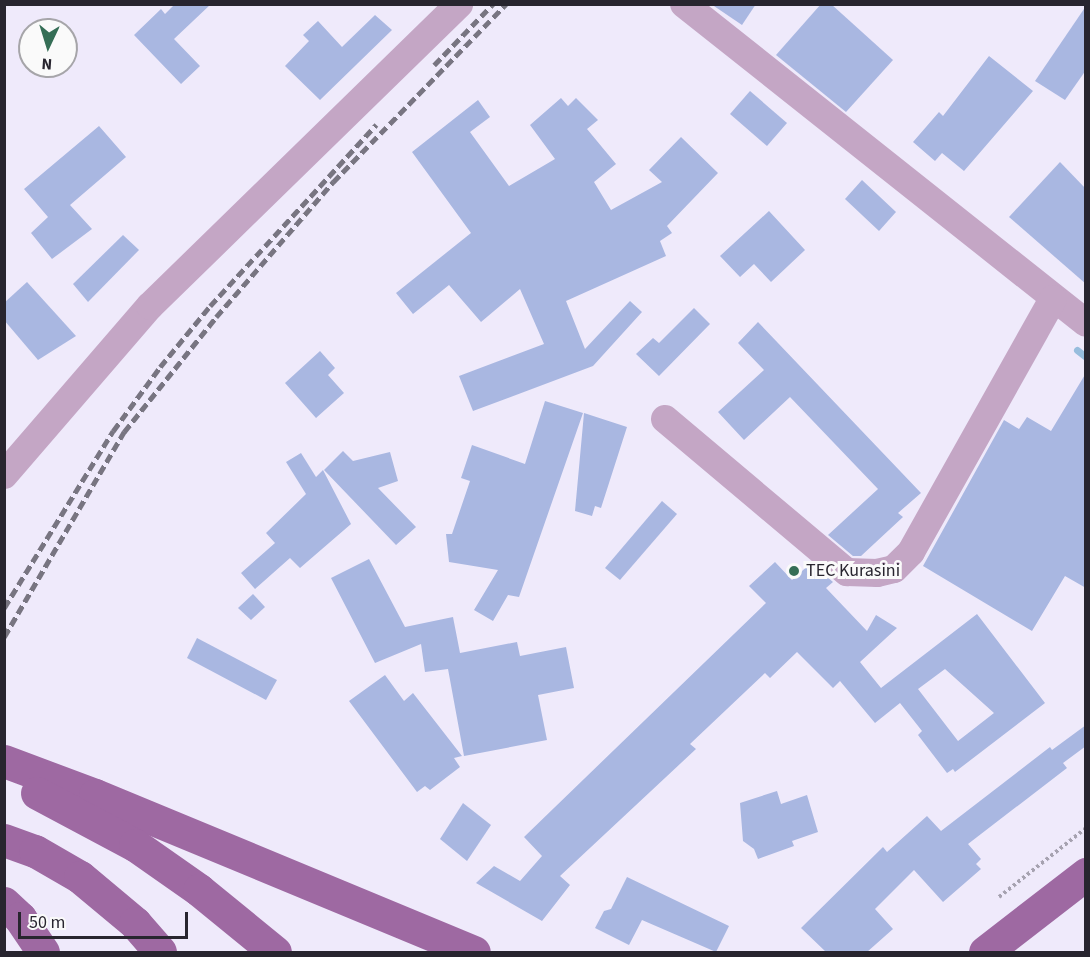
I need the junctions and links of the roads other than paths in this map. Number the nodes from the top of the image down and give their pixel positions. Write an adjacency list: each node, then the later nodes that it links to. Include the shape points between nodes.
1 (459, 4): 6 (street, via 150,306)
2 (684, 4): 3 (street)
3 (1053, 299): 4 (street); 5 (street, via 911,552 894,569 847,572)
4 (1086, 323)
5 (666, 419)
6 (4, 475)
7 (4, 761): 16 (main road)
8 (4, 780): 15 (main road, via 57,801 135,845 209,897)
9 (4, 840): 14 (main road, via 35,851 80,877 135,923)
10 (1086, 874): 12 (main road)
11 (4, 903): 13 (main road, via 20,918)
12 (990, 948)
13 (43, 952)
14 (160, 952)
15 (275, 952)
16 (474, 952)

